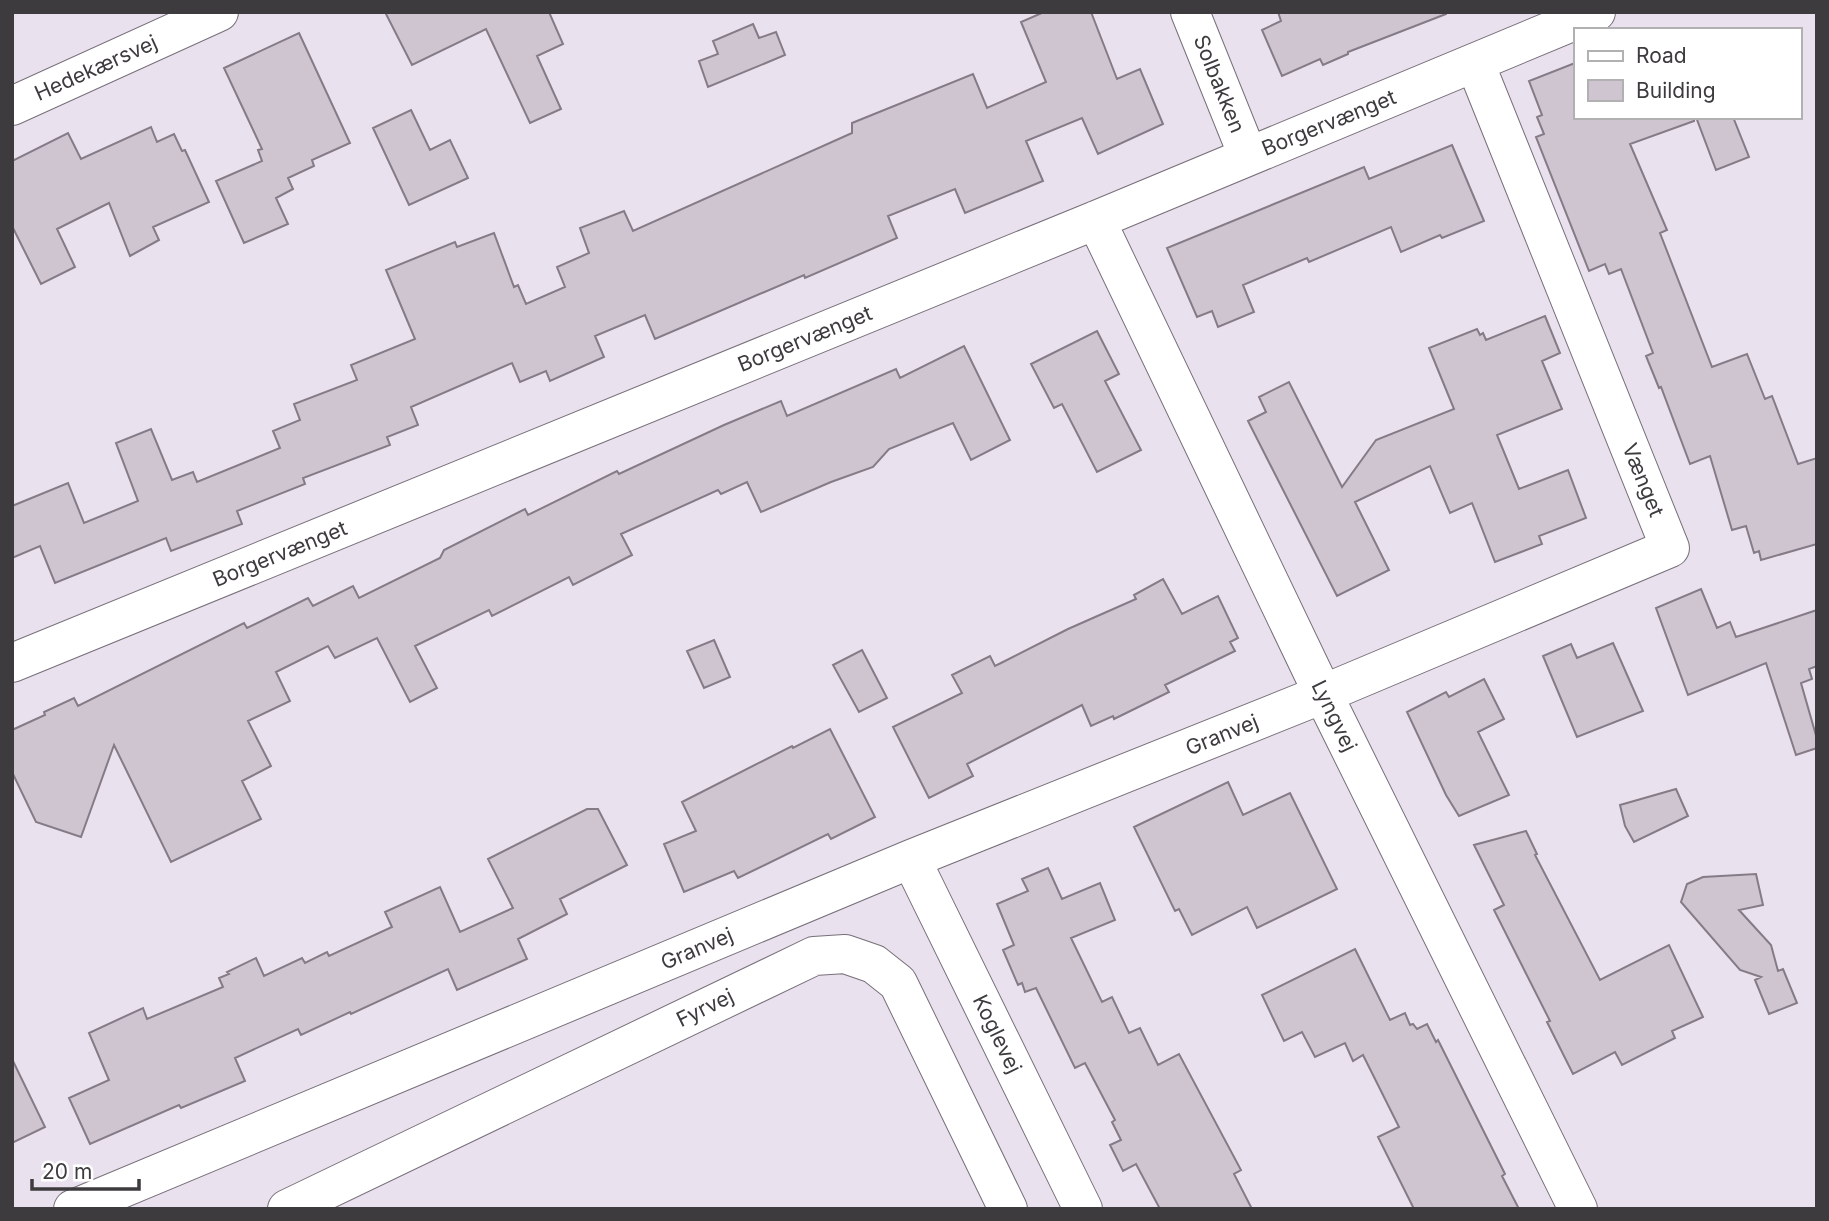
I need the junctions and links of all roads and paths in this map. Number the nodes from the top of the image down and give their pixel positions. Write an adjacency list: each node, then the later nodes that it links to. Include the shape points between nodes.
1 (219, 12): 5 (street, Hedekærsvej)
2 (1189, 12): 6 (street, Solbakken)
3 (1596, 12): 4 (street, Borgervænget)
4 (1475, 64): 6 (street, Borgervænget); 9 (street, Vænget, via 1670,548)
5 (12, 106)
6 (1248, 156): 7 (street, Borgervænget)
7 (1096, 220): 8 (street, Borgervænget); 9 (street, Lyngvej)
8 (12, 663)
9 (1323, 694): 10 (street, Granvej); 15 (street, Lyngvej)
10 (911, 859): 11 (street, Granvej); 14 (street, Koglevej)
11 (73, 1209)
12 (287, 1209): 13 (street, Fyrvej, via 814,956 845,954 874,964 898,983)
13 (1008, 1209)
14 (1083, 1209)
15 (1578, 1209)

